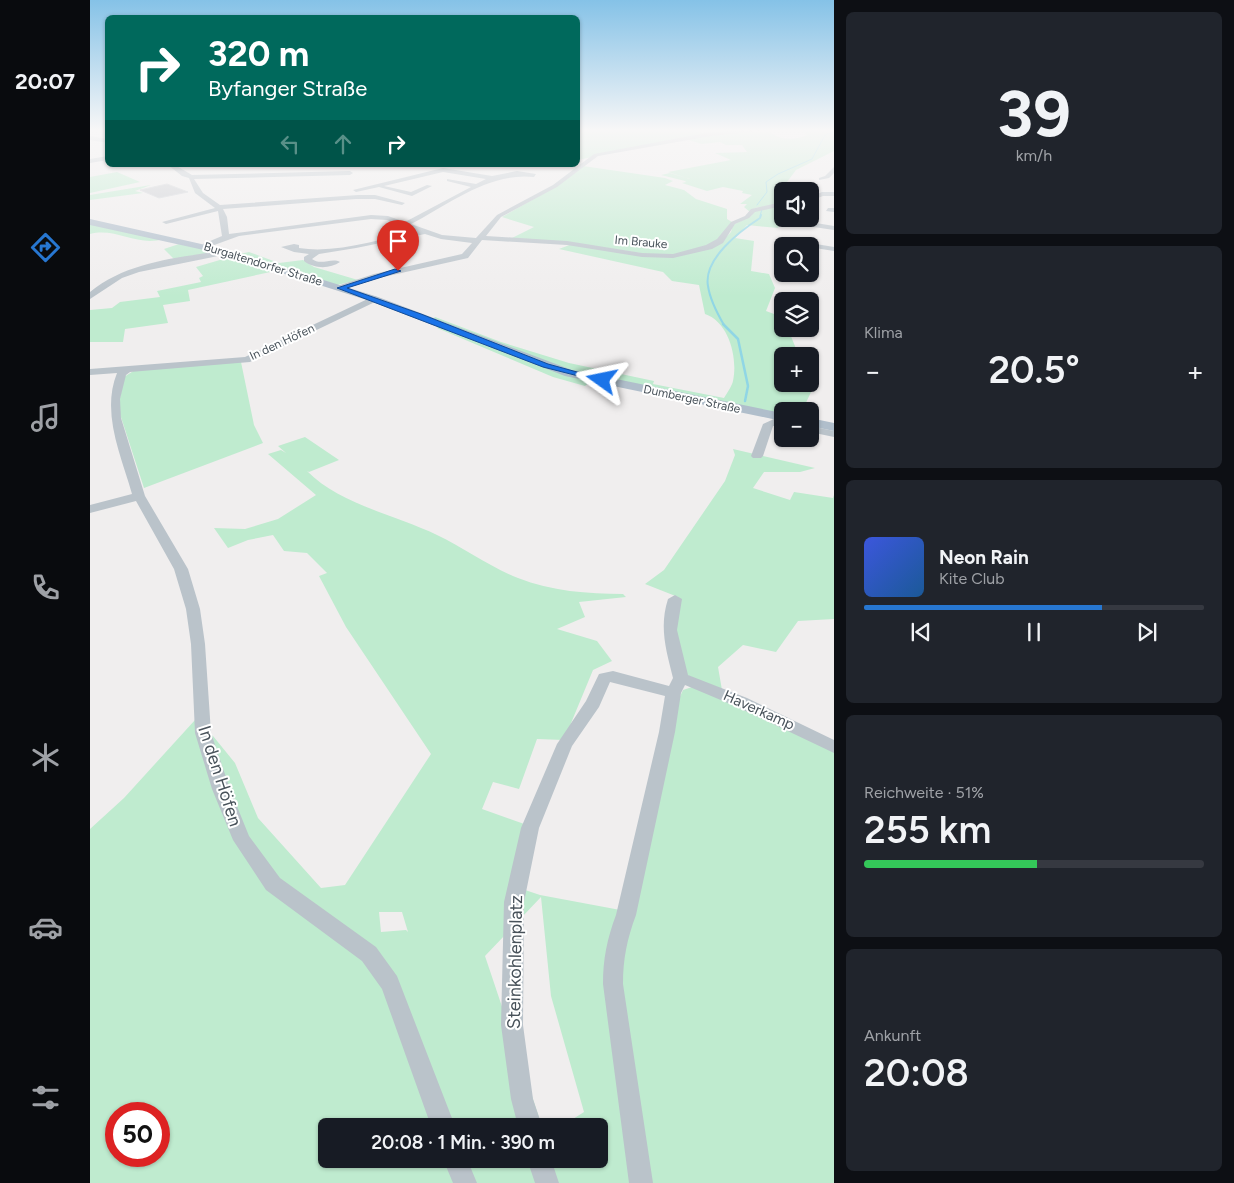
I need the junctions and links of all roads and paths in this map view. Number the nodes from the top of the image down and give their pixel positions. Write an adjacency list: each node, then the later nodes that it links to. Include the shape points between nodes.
1 (193, 185): 15 (street, via 200,196)
2 (354, 185): 10 (street)
3 (382, 185): 6 (street)
4 (474, 185): 8 (street)
5 (555, 185): 23 (street, via 499,216)
6 (379, 186): 7 (street, via 412,194); 10 (street)
7 (429, 186)
8 (478, 186): 18 (street)
9 (834, 194): 11 (street)
10 (358, 195): 12 (street); 13 (street); 15 (street)
11 (819, 196)
12 (402, 203)
13 (362, 206)
14 (774, 206): 23 (street, Im Brauke, via 754,210 747,218 733,223 720,241 709,247 673,256 642,255 567,243)
15 (219, 208): 17 (street); 22 (street)
16 (90, 222): 24 (main road, Burgaltendorfer Straße)
17 (166, 222)
18 (406, 224): 21 (street); 22 (street, via 364,215)
19 (819, 226): 20 (street)
20 (834, 228)
21 (422, 232): 23 (street, Im Brauke, via 441,237); 29 (street)
22 (226, 237): 24 (street)
23 (480, 239): 31 (street, via 465,256)
24 (206, 246): 28 (main road, Burgaltendorfer Straße)
25 (834, 249): 27 (street)
26 (294, 250): 29 (street)
27 (819, 250)
28 (225, 252): 31 (main road, Burgaltendorfer Straße); 32 (street, via 128,273)
29 (316, 253): 30 (street, via 307,259 321,266)
30 (336, 262)
31 (340, 288): 33 (main road, Burgaltendorfer Straße)
32 (90, 296)
33 (374, 299): 34 (street, In den Höfen, via 247,360 163,364); 36 (main road, Burgaltendorfer Straße, via 546,366)
34 (126, 370): 35 (street, In den Höfen); 44 (street, In den Höfen, via 119,380 115,408)
35 (90, 372)
36 (602, 380): 37 (main road, Dumberger Straße)
37 (774, 415)
38 (774, 422): 43 (street, via 768,424)
39 (819, 424): 40 (main road)
40 (834, 427)
41 (819, 431): 42 (street)
42 (834, 434)
43 (757, 456)
44 (139, 496): 45 (street); 49 (street, In den Höfen, via 180,569 193,609 203,733 242,840 273,884 369,954 390,983)
45 (90, 509)
46 (676, 599): 47 (street, via 669,616 669,632)
47 (677, 686): 48 (street, Haverkamp, via 750,706); 50 (street, Steinkohlenplatz, via 613,676 604,678 593,703 565,744 530,828 514,902 512,1025); 55 (street, via 613,959 615,1010)
48 (834, 746)
49 (440, 1118)
50 (528, 1118)
51 (459, 1168): 53 (street)
52 (542, 1168): 54 (street)
53 (465, 1183)
54 (547, 1183)
55 (641, 1183)

